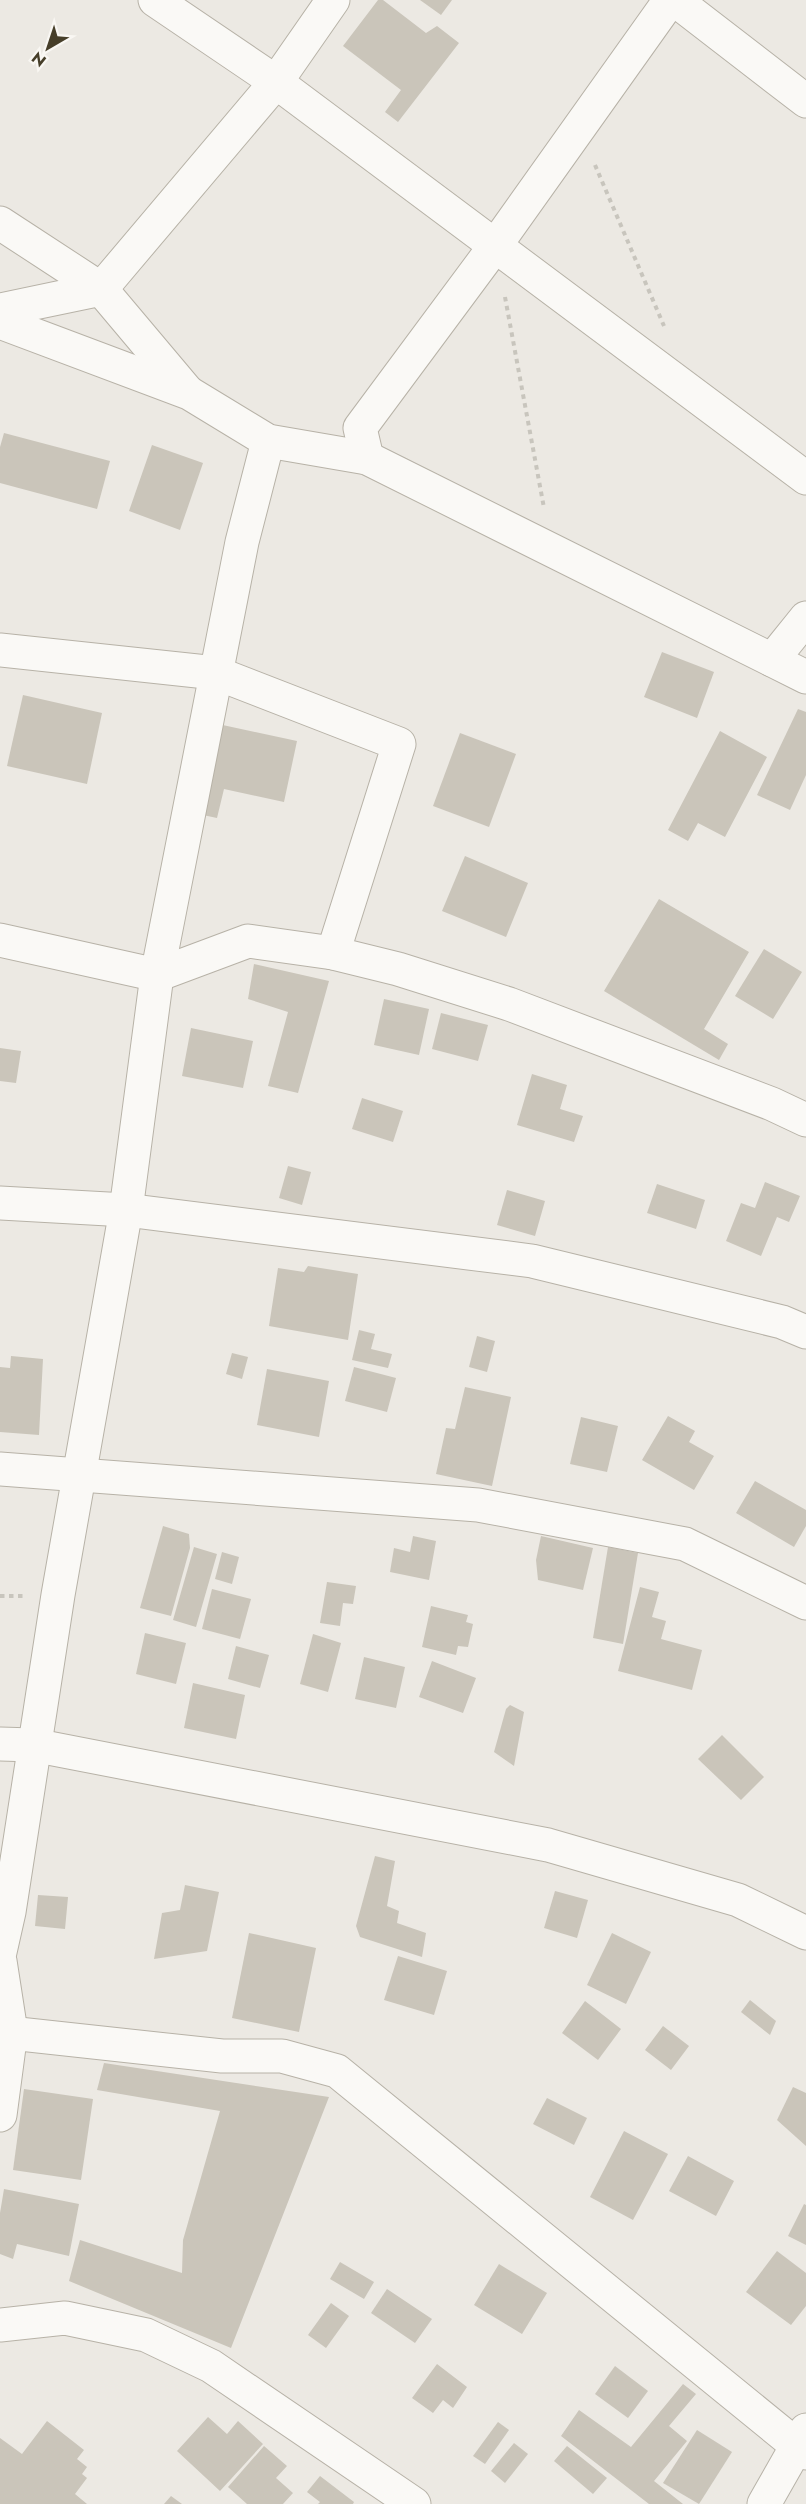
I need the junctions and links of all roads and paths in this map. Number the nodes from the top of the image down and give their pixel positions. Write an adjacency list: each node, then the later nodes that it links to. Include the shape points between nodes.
1 (155, 0): 5 (street)
2 (333, 0): 5 (street)
3 (670, 0): 7 (street)
4 (675, 0): 6 (street)
5 (276, 81): 9 (street); 10 (street)
6 (806, 101)
7 (579, 128): 9 (street); 13 (path)
8 (0, 223): 10 (street)
9 (495, 246): 16 (street, via 360,428); 17 (street); 18 (path)
10 (101, 290): 11 (street); 14 (street)
11 (0, 310)
12 (0, 321): 14 (street)
13 (666, 330)
14 (189, 393): 15 (street)
15 (268, 441): 16 (street); 22 (street, via 242,542)
16 (367, 458): 18 (street)
17 (806, 478)
18 (552, 550): 21 (street)
19 (806, 618): 21 (street)
20 (0, 650): 22 (street)
21 (772, 660): 23 (street)
22 (216, 673): 25 (street, via 399,744); 26 (street)
23 (806, 677)
24 (0, 940): 26 (street)
25 (333, 953): 26 (street, via 248,941); 27 (street, via 509,1004)
26 (157, 975): 29 (street)
27 (806, 1120)
28 (0, 1203): 29 (street)
29 (126, 1210): 30 (street, via 532,1261 782,1322); 32 (street)
30 (806, 1332)
31 (0, 1469): 32 (street)
32 (79, 1473): 33 (street, via 478,1504 576,1521 685,1544); 35 (street)
33 (806, 1603)
34 (0, 1744): 35 (street)
35 (33, 1745): 36 (street, via 548,1845 738,1900); 37 (street)
36 (806, 1933)
37 (0, 1952)
38 (0, 1961): 39 (street)
39 (6, 2032): 40 (street); 42 (street, via 222,2056 282,2056 337,2071)
40 (0, 2115)
41 (0, 2325): 43 (street, via 65,2318 146,2335 211,2366)
42 (803, 2443): 44 (street)
43 (414, 2504)
44 (764, 2504)

